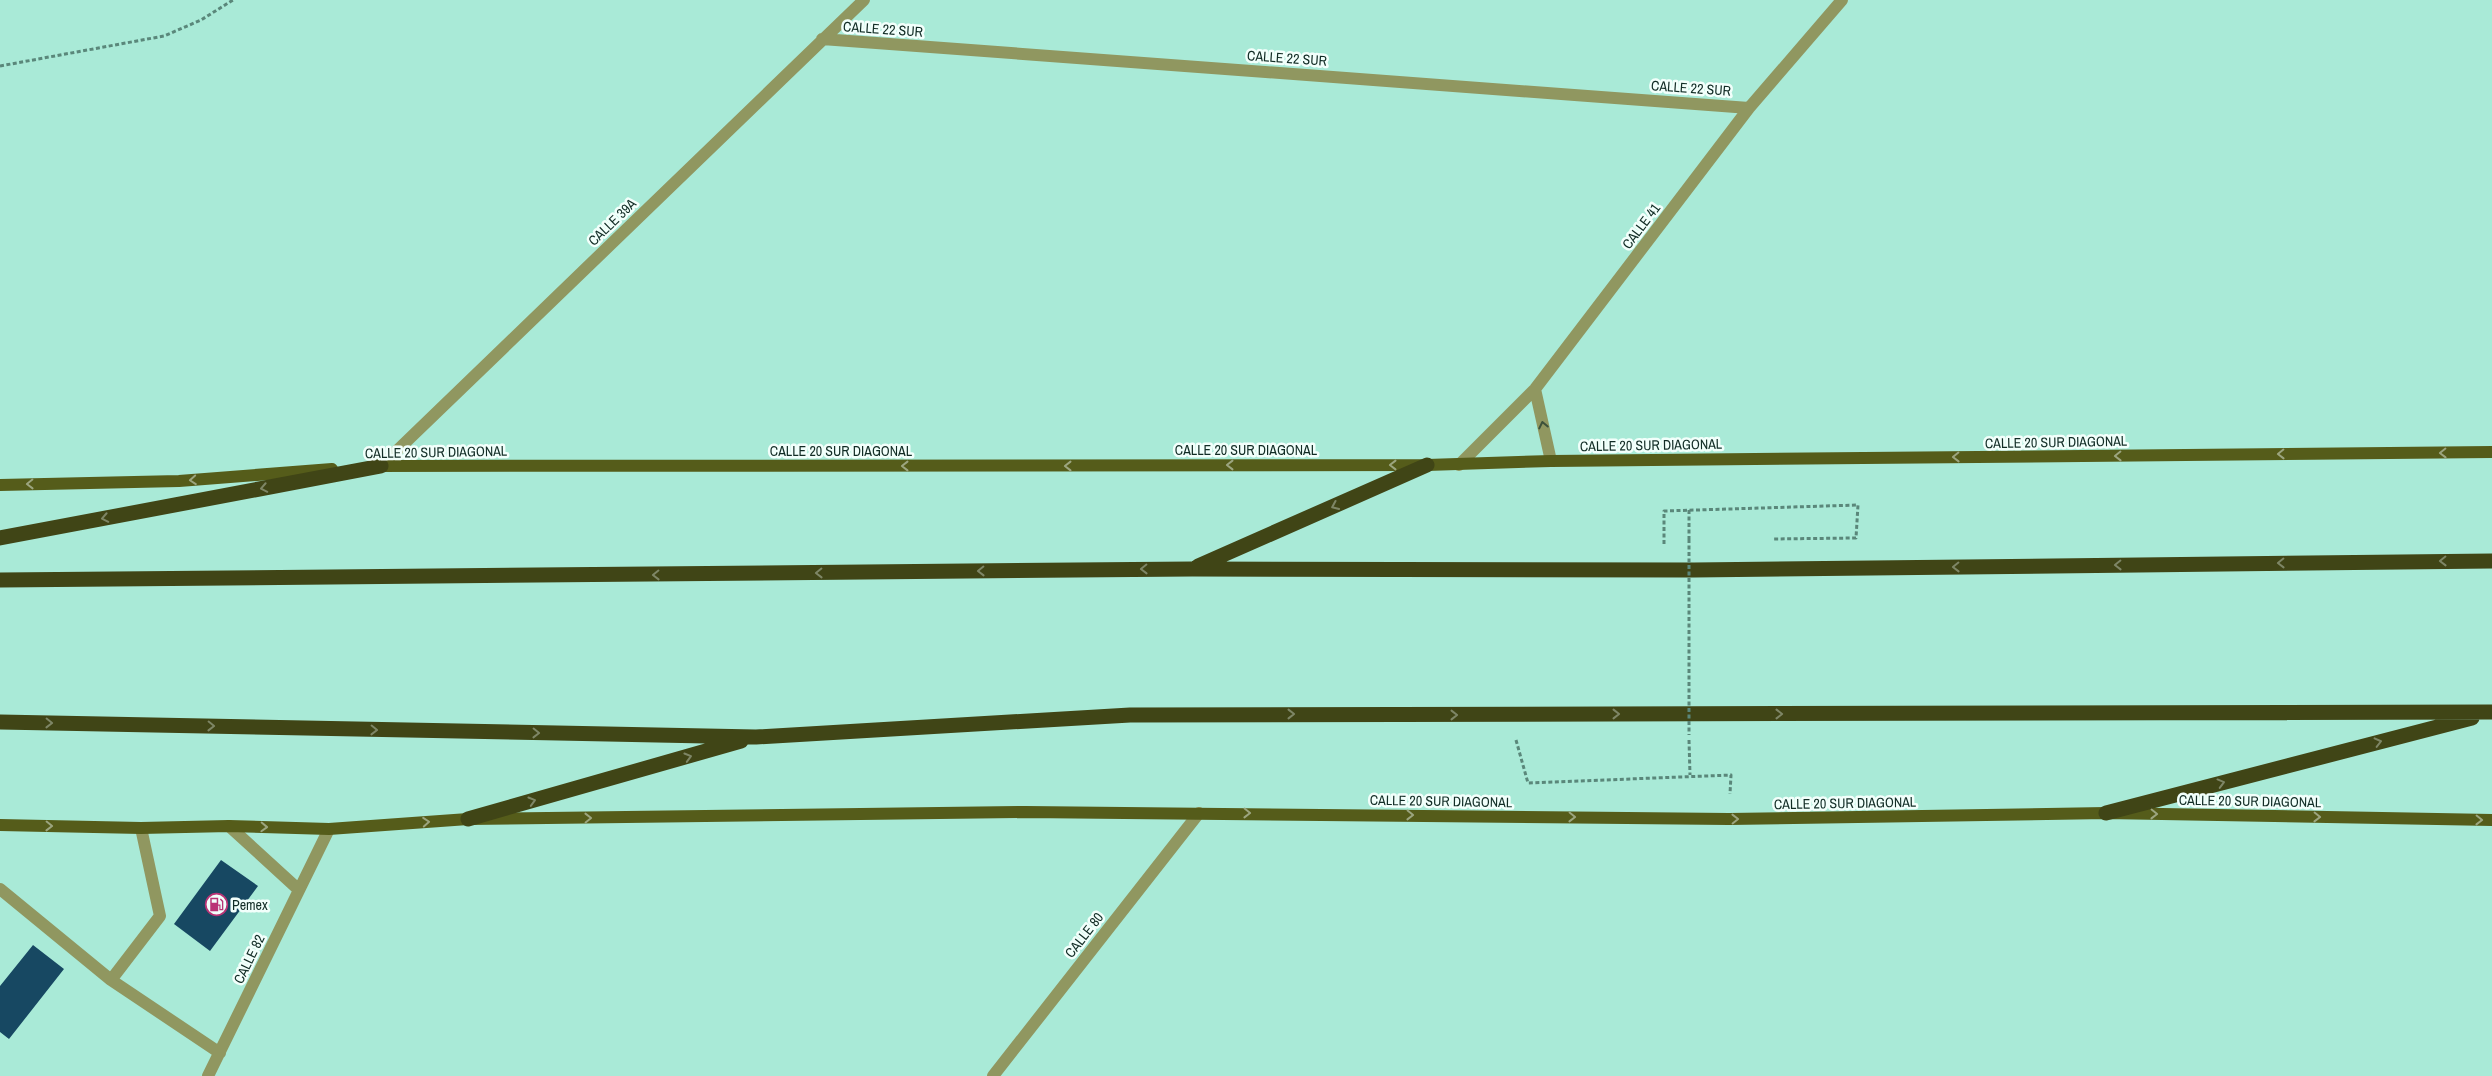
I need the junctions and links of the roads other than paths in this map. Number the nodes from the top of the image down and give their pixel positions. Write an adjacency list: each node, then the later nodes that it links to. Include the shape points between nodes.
1 (864, 0): 3 (street, CALLE 39A)
2 (1842, 0): 4 (street, CALLE 41)
3 (822, 39): 4 (street, CALLE 22 SUR); 10 (street, CALLE 39A)
4 (1750, 108): 5 (street, CALLE 41)
5 (1535, 389): 7 (street, one-way to 5); 9 (street, CALLE 41)
6 (2492, 452): 7 (main road, CALLE 20 SUR DIAGONAL, one-way to 7)
7 (1551, 461): 9 (main road, CALLE 20 SUR DIAGONAL)
8 (1428, 465): 9 (main road, CALLE 20 SUR DIAGONAL); 10 (main road, CALLE 20 SUR DIAGONAL, one-way to 10); 14 (highway, one-way to 14)
9 (1459, 465)
10 (381, 466): 11 (main road, CALLE 20 SUR DIAGONAL, one-way to 11, via 179,481); 12 (highway, one-way to 12)
11 (0, 485)
12 (0, 538)
13 (2492, 561): 14 (highway, one-way to 14, via 1663,570)
14 (1192, 569): 15 (highway, one-way to 15)
15 (0, 580)
16 (2492, 713): 18 (highway, one-way to 16, via 1130,715); 20 (highway, one-way to 16)
17 (0, 722): 18 (highway, one-way to 18)
18 (756, 737): 21 (highway, one-way to 18)
19 (1198, 813): 20 (main road, CALLE 20 SUR DIAGONAL, one-way to 20, via 1729,820); 21 (main road, CALLE 20 SUR DIAGONAL, one-way to 19); 32 (street, CALLE 80)
20 (2106, 813): 22 (main road, CALLE 20 SUR DIAGONAL, one-way to 22)
21 (468, 819): 26 (main road, CALLE 20 SUR DIAGONAL, one-way to 21)
22 (2492, 820)
23 (0, 825): 25 (main road, CALLE 20 SUR DIAGONAL, one-way to 25)
24 (229, 826): 25 (main road, CALLE 20 SUR DIAGONAL); 26 (main road, CALLE 20 SUR DIAGONAL, one-way to 26); 28 (street)
25 (141, 828): 29 (street, via 160,916)
26 (329, 829): 28 (street, CALLE 82)
27 (0, 888): 29 (street)
28 (299, 890): 30 (street, CALLE 82)
29 (111, 980): 30 (street)
30 (220, 1053): 31 (street, CALLE 82)
31 (208, 1076)
32 (993, 1076)

